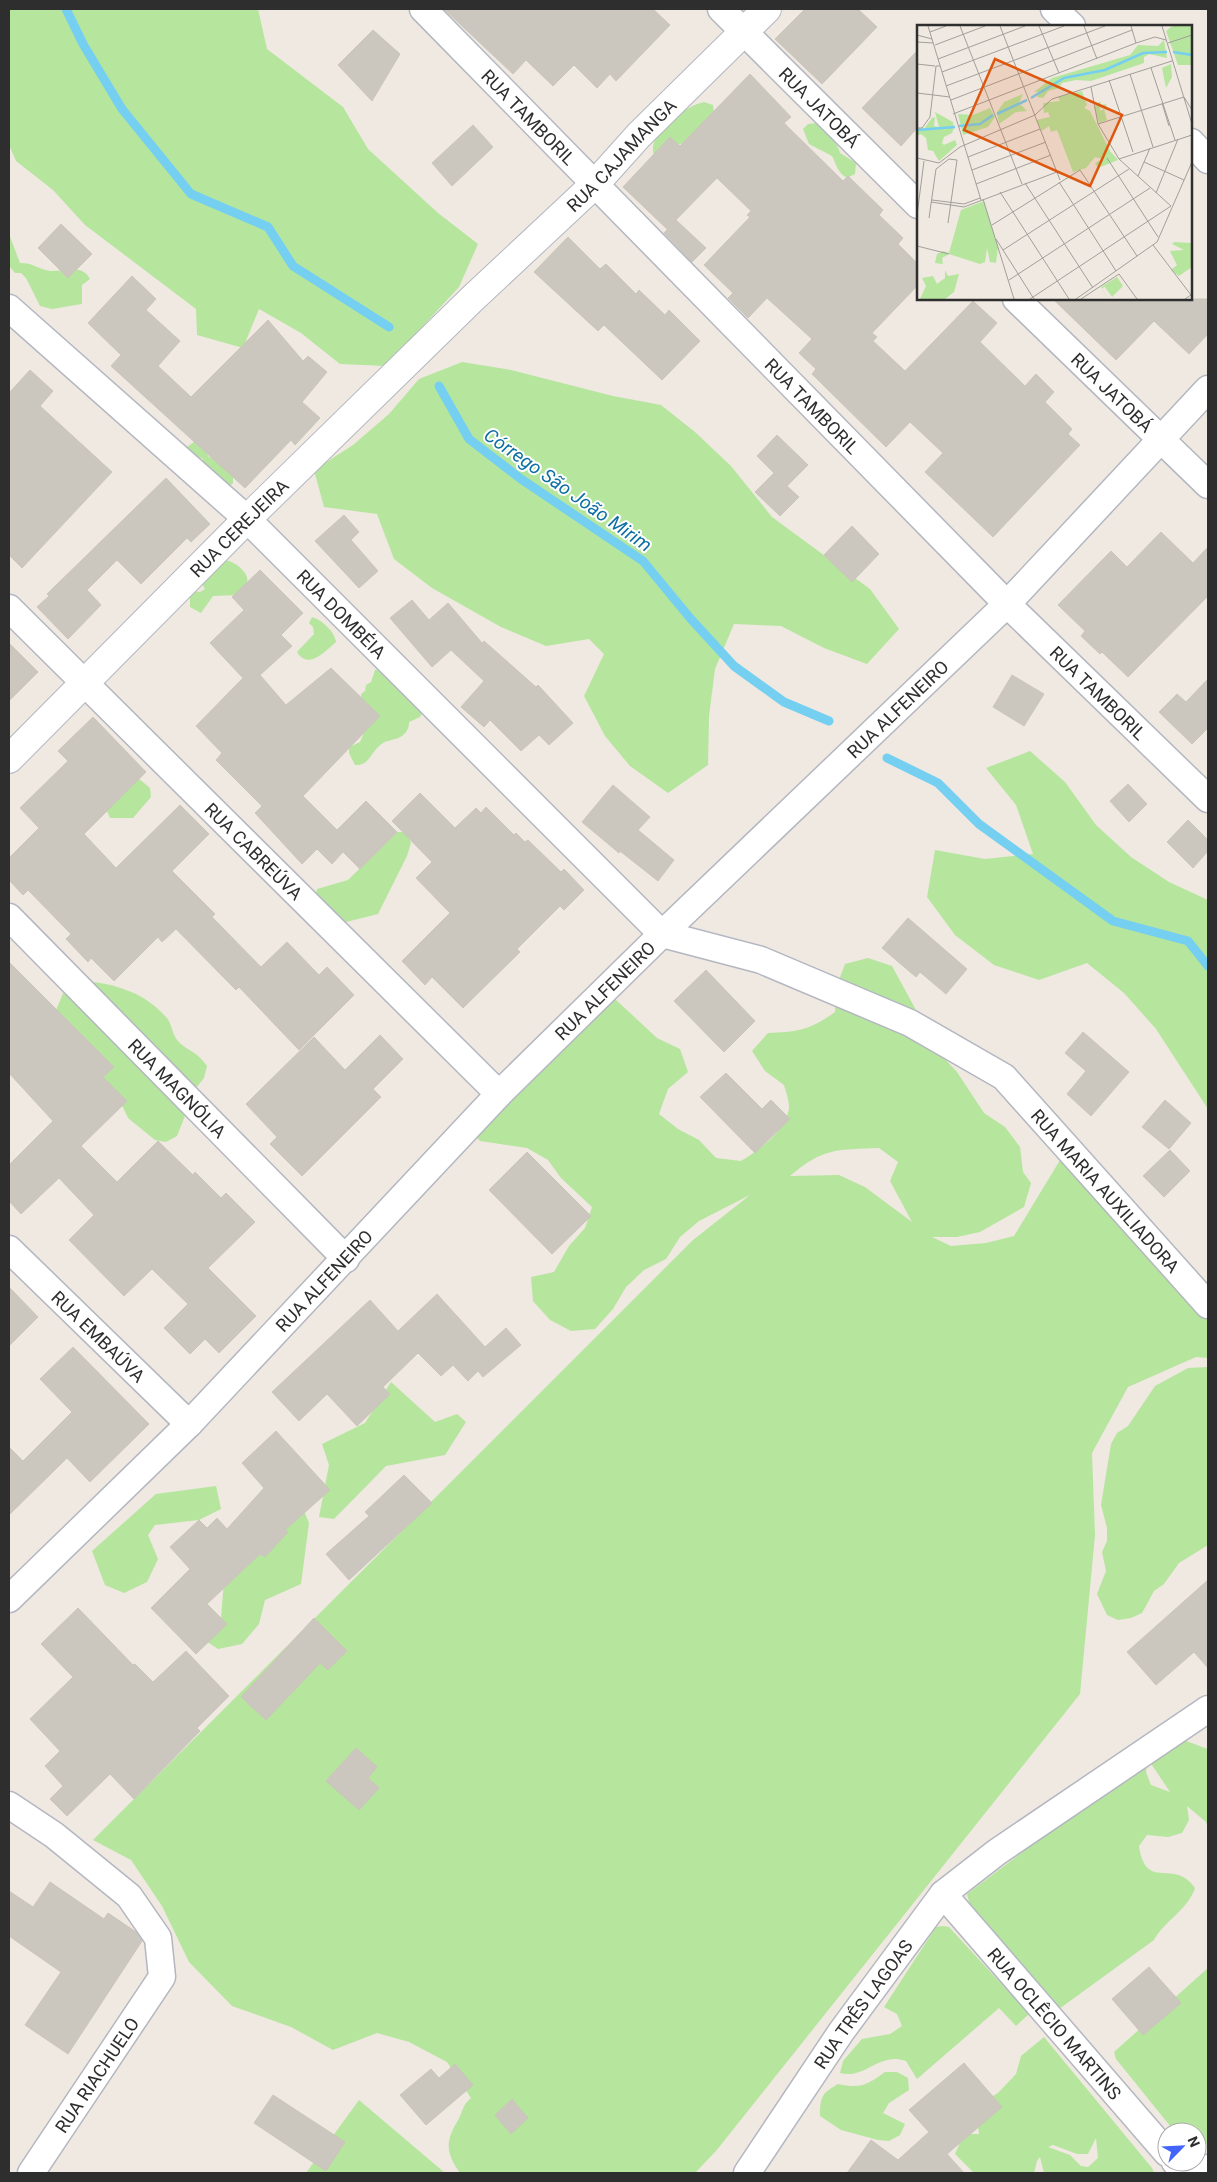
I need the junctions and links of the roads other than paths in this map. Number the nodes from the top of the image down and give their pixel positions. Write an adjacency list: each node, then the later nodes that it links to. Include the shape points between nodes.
1 (422, 9): 9 (street, RUA TAMBORIL)
2 (721, 9): 6 (street, RUA JATOBÁ)
3 (767, 9): 6 (street, RUA CAJAMANGA)
4 (1054, 9): 5 (street)
5 (1071, 25)
6 (743, 32): 9 (street, RUA CAJAMANGA); 10 (street, RUA JATOBÁ)
7 (1192, 143): 8 (street)
8 (1208, 160)
9 (595, 184): 11 (street, RUA CAJAMANGA); 18 (street, RUA TAMBORIL)
10 (917, 204)
11 (472, 299): 17 (street, RUA CEREJEIRA)
12 (1017, 300): 15 (street, RUA JATOBÁ)
13 (9, 308): 17 (street, RUA DOMBÉIA)
14 (1208, 389): 15 (street, RUA ALFENEIRO)
15 (1162, 440): 16 (street, RUA JATOBÁ); 18 (street, RUA ALFENEIRO)
16 (1208, 485)
17 (247, 519): 20 (street, RUA CEREJEIRA); 24 (street, RUA DOMBÉIA)
18 (1008, 604): 22 (street, RUA TAMBORIL); 24 (street, RUA ALFENEIRO)
19 (9, 608): 20 (street, RUA CABREÚVA)
20 (84, 683): 21 (street, RUA CEREJEIRA); 25 (street, RUA CABREÚVA)
21 (9, 759)
22 (1208, 798)
23 (9, 917): 27 (street, RUA MAGNÓLIA)
24 (662, 934): 25 (street, RUA ALFENEIRO); 28 (street, RUA MARIA AUXILIADORA, via 770,963 910,1023 1004,1077)
25 (499, 1094): 27 (street, RUA ALFENEIRO)
26 (9, 1249): 29 (street, RUA EMBAÚVA)
27 (346, 1259): 29 (street, RUA ALFENEIRO)
28 (1208, 1305)
29 (189, 1424): 30 (street, RUA ALFENEIRO)
30 (9, 1598)
31 (1208, 1709): 33 (street, RUA TRÊS LAGOAS, via 997,1852)
32 (9, 1805): 36 (street, RUA RIACHUELO, via 54,1835 129,1896 158,1938 162,1976)
33 (943, 1894): 34 (street, RUA OCLÊCIO MARTINS); 37 (street, RUA TRÊS LAGOAS, via 841,2032)
34 (1157, 2141)
35 (1208, 2168): 38 (street)
36 (31, 2173)
37 (746, 2173)
38 (1203, 2173)

